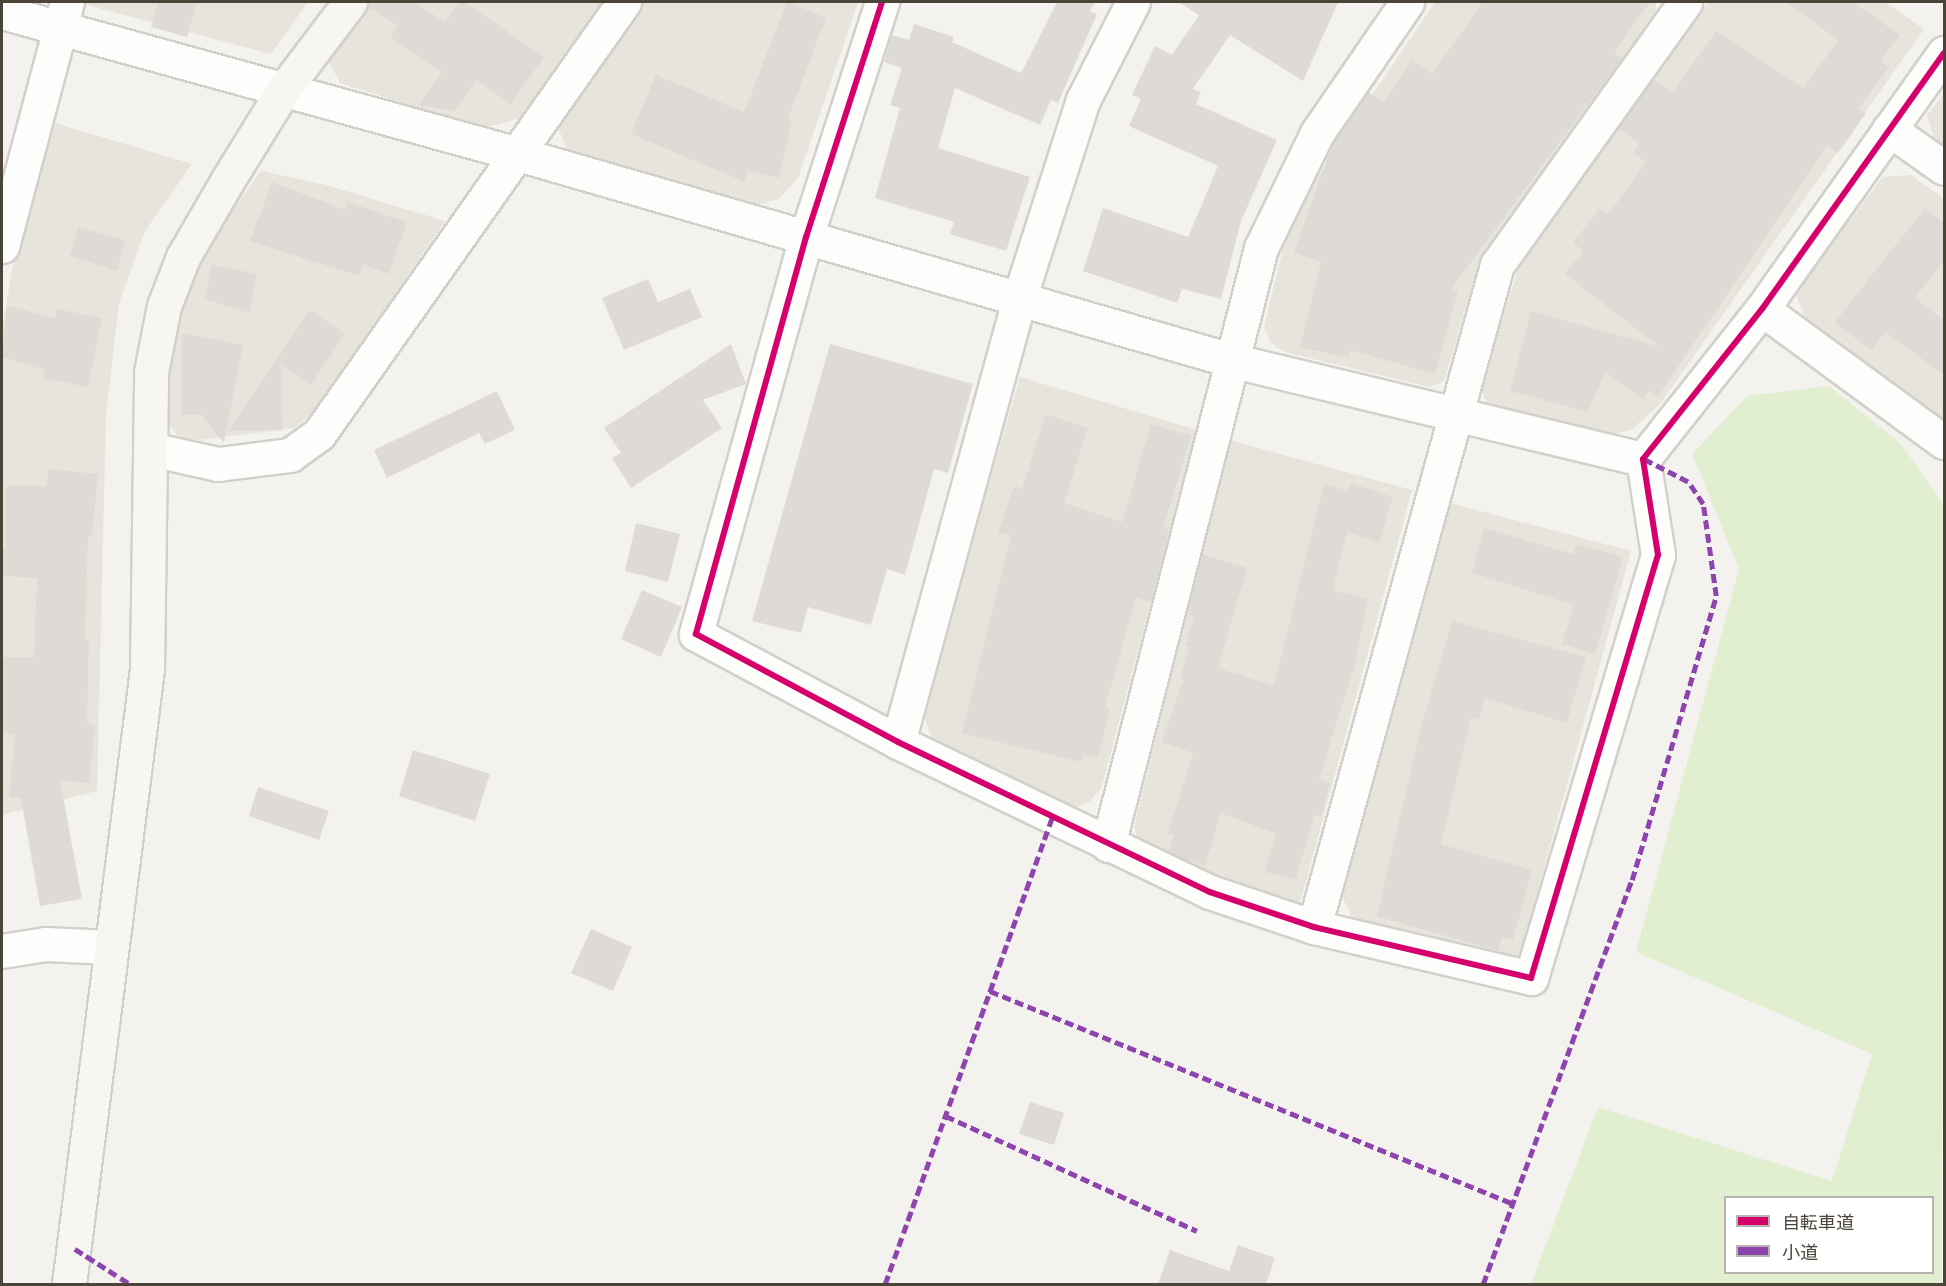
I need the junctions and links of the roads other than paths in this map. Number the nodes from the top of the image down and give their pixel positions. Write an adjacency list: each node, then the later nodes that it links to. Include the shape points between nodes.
1 (350, 2): 10 (street)
2 (624, 2): 12 (street)
3 (882, 2): 14 (street)
4 (1133, 2): 16 (street, via 1083,100)
5 (1407, 2): 18 (street, via 1317,133 1282,195 1261,248)
6 (1685, 2): 19 (street, via 1497,265)
7 (2, 12): 8 (street)
8 (63, 15): 10 (street); 15 (street)
9 (1944, 53): 11 (street)
10 (284, 89): 12 (street); 21 (street, via 183,257 164,306 151,372)
11 (1889, 129): 13 (street); 17 (street)
12 (518, 154): 14 (street); 21 (street, via 319,434 290,455 218,464)
13 (1944, 168)
14 (806, 237): 16 (street); 23 (street, via 696,634)
15 (2, 246)
16 (1019, 299): 18 (street); 23 (street)
17 (1762, 309): 20 (street); 22 (street)
18 (1234, 361): 19 (street); 24 (street)
19 (1454, 415): 22 (street); 25 (street)
20 (1944, 442)
21 (150, 449): 26 (street, via 147,669)
22 (1643, 459): 25 (street, via 1658,555 1531,978)
23 (898, 742): 24 (street)
24 (1108, 845): 25 (street, via 1210,892)
25 (1314, 927)
26 (111, 947): 27 (street, via 45,944); 28 (street)
27 (2, 951)
28 (69, 1284)

